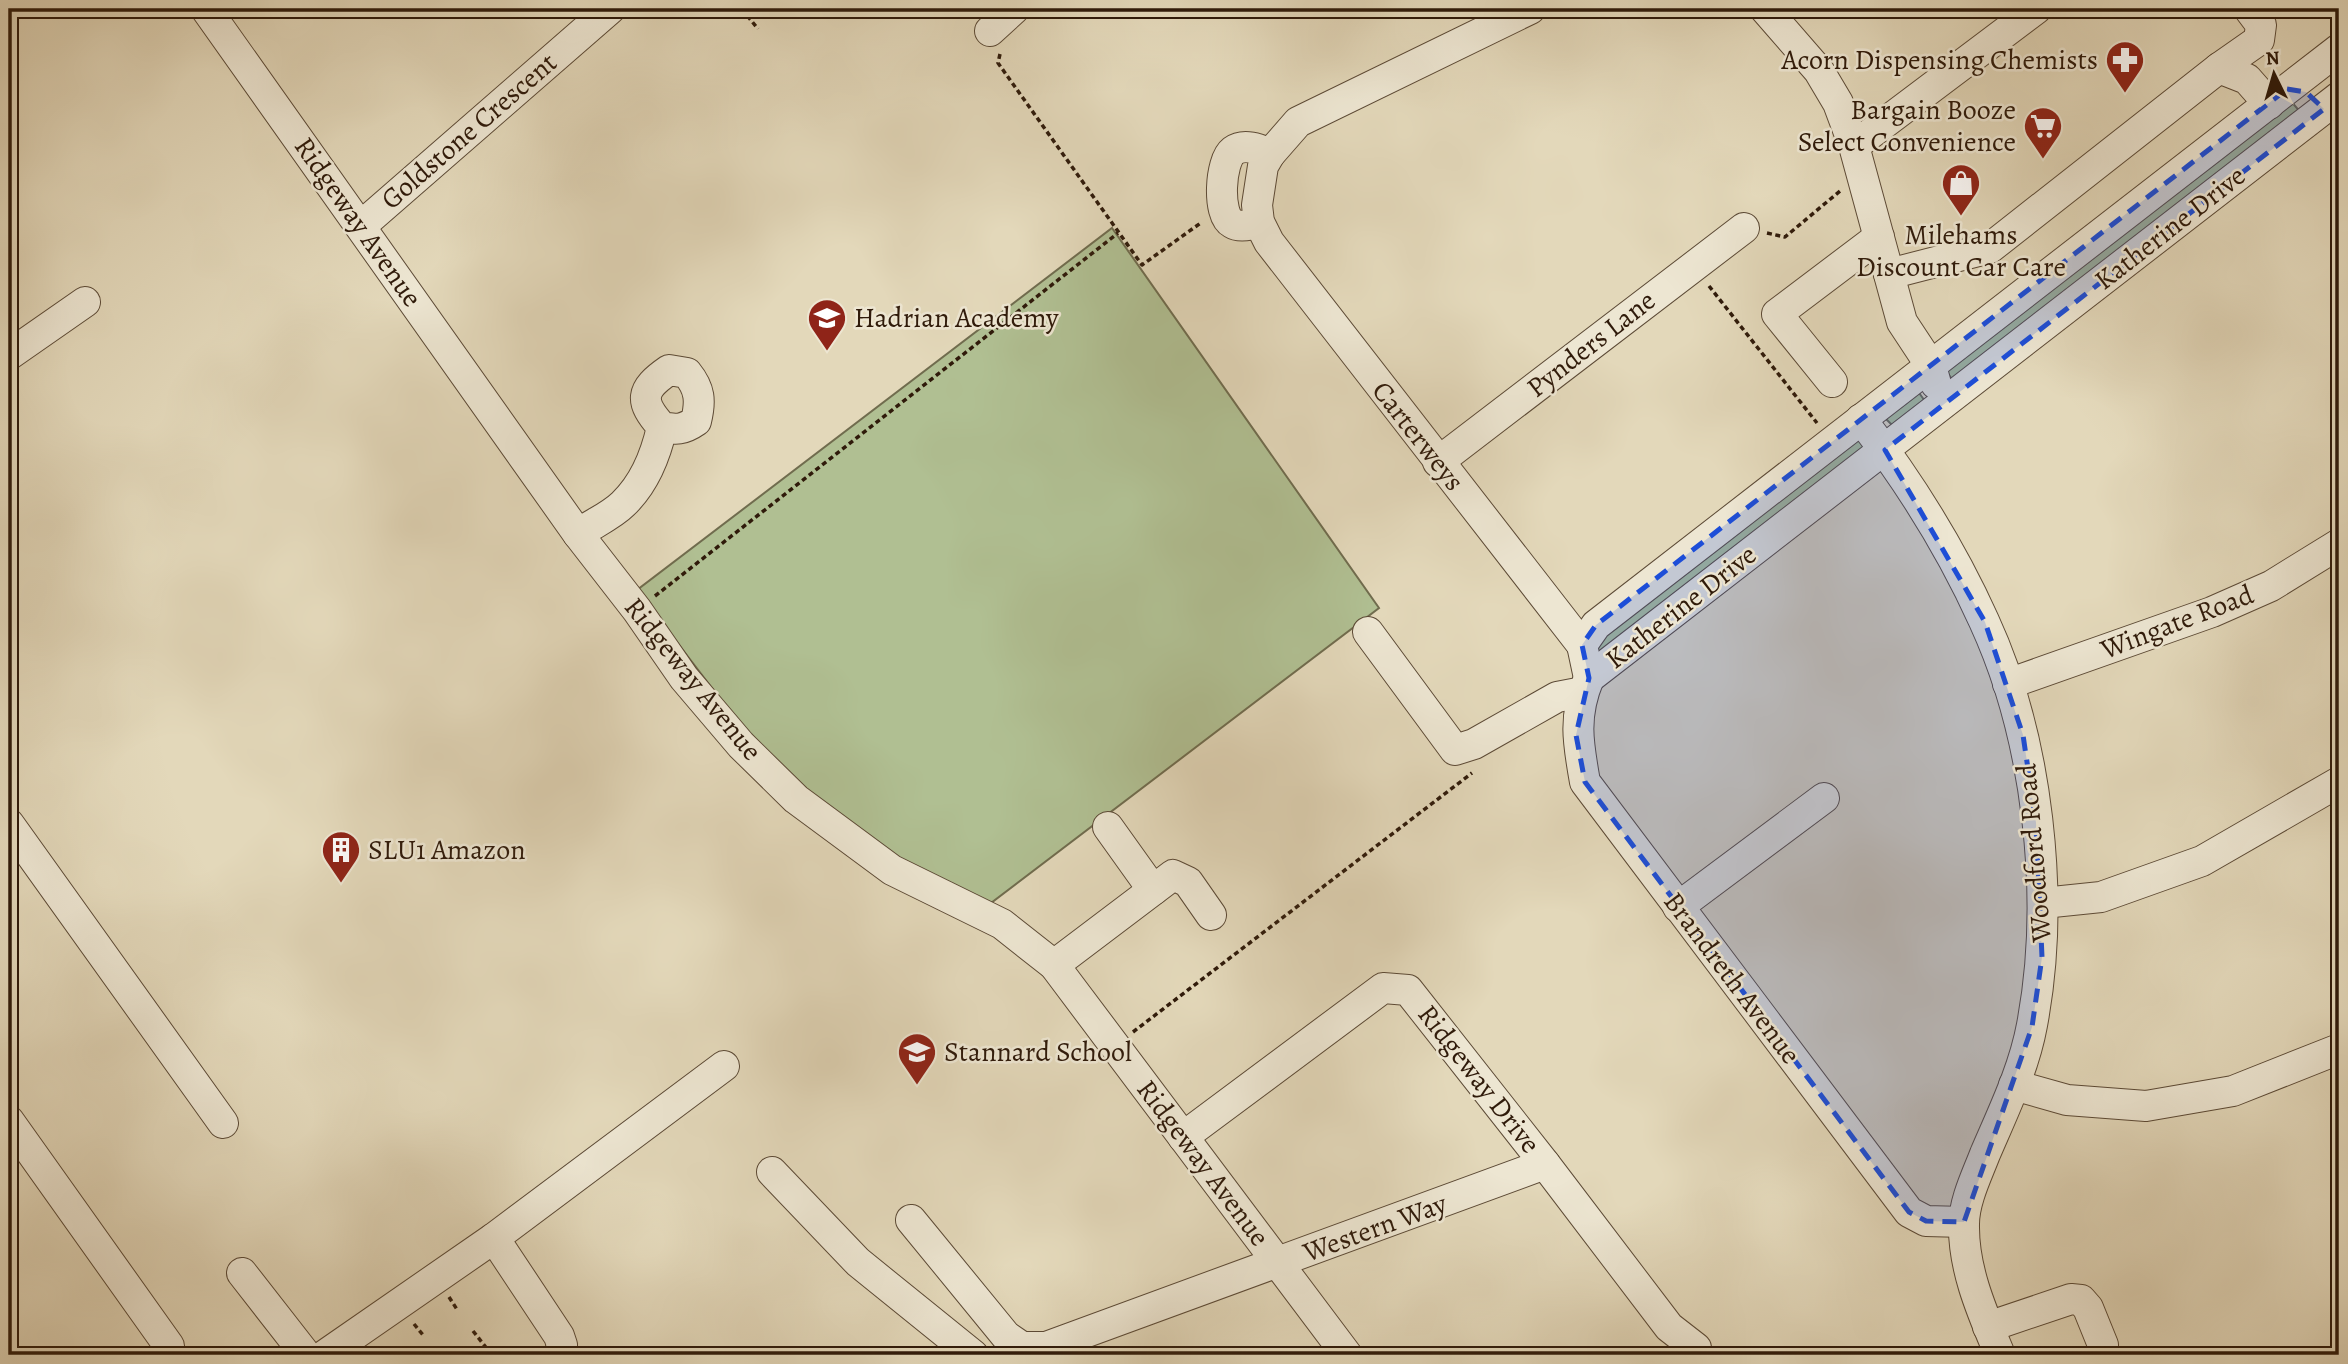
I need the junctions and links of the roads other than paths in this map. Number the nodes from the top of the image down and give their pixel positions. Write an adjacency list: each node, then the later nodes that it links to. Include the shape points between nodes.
1 (206, 9): 16 (street, Ridgeway Avenue)
2 (610, 9): 16 (street, Goldstone Crescent)
3 (1014, 9): 8 (street)
4 (1530, 9): 13 (street, via 1298,122)
5 (2036, 9): 14 (street)
6 (2249, 9): 10 (street, via 2261,25 2259,40)
7 (1776, 12): 14 (street, via 1838,103)
8 (990, 31)
9 (2339, 49): 11 (street, Katherine Drive)
10 (2219, 68): 11 (street, Katherine Drive); 19 (street, via 1990,248)
11 (2278, 97): 12 (street, Katherine Drive, via 2305,92); 22 (street, Katherine Drive)
12 (2334, 112): 24 (street, Katherine Drive)
13 (1270, 154): 15 (street, via 1259,185); 15 (street, via 1250,147 1234,151 1226,160 1223,212 1231,223 1241,226)
14 (1857, 159): 18 (street)
15 (1259, 222): 28 (street, Carterweys, via 1269,242)
16 (361, 226): 29 (street, Ridgeway Avenue)
17 (1744, 228): 28 (street, Pynders Lane)
18 (1879, 237): 19 (street); 23 (street, via 1777,314)
19 (1889, 274): 22 (street, via 1902,322)
20 (85, 302): 21 (street)
21 (9, 355)
22 (1931, 366): 24 (street); 25 (street, Katherine Drive)
23 (1832, 382)
24 (1942, 405): 27 (street, Katherine Drive)
25 (1861, 419): 27 (street); 32 (street, Katherine Drive, via 1596,625)
26 (662, 427): 29 (street, via 642,482 622,505)
27 (1885, 450): 33 (street, Woodford Road, via 1979,610); 34 (street, Katherine Drive)
28 (1438, 462): 32 (street, Carterweys)
29 (578, 534): 43 (street, Ridgeway Avenue, via 684,678 741,745 796,799 892,870 1002,924)
30 (2339, 544): 33 (street, Wingate Road, via 2271,586 2212,612)
31 (1368, 632): 34 (street, via 1455,750)
32 (1582, 645): 34 (street, Katherine Drive)
33 (2008, 684): 40 (street, Woodford Road, via 2023,735)
34 (1586, 685): 41 (street, Brandreth Avenue, via 1576,735 1585,782)
35 (2339, 782): 40 (street, via 2202,861 2101,897)
36 (1824, 798): 41 (street)
37 (9, 824): 48 (street)
38 (1108, 827): 39 (street, via 1132,861)
39 (1163, 883): 42 (street, via 1188,882); 43 (street)
40 (2043, 903): 46 (street, Woodford Road, via 2042,957 2032,1027)
41 (1678, 906): 53 (street, Brandreth Avenue, via 1909,1212 1926,1221)
42 (1211, 915)
43 (1055, 965): 49 (street, Ridgeway Avenue)
44 (2339, 1049): 46 (street, via 2233,1091 2146,1106 2067,1100)
45 (724, 1066): 54 (street)
46 (2014, 1085): 53 (street, Woodford Road, via 1975,1179)
47 (9, 1122): 59 (street)
48 (222, 1123)
49 (1183, 1137): 50 (street, Ridgeway Drive, via 1383,988 1408,990); 55 (street, Ridgeway Avenue)
50 (1545, 1164): 55 (street, Western Way); 60 (street, Ridgeway Drive, via 1669,1327)
51 (772, 1172): 64 (street, via 858,1262)
52 (911, 1220): 55 (street, Western Way, via 1006,1336 1022,1347 1046,1347)
53 (1964, 1222): 57 (street, Woodford Road, via 1967,1259)
54 (494, 1238): 62 (street); 63 (street, via 559,1336)
55 (1278, 1264): 65 (street, Ridgeway Avenue)
56 (242, 1273): 61 (street)
57 (1989, 1327): 58 (street, via 2071,1299 2081,1300); 66 (street, Woodford Road)
58 (2103, 1345)
59 (169, 1346)
60 (1696, 1348)
61 (306, 1355)
62 (325, 1355)
63 (559, 1355)
64 (972, 1355)
65 (1347, 1355)
66 (2000, 1355)

